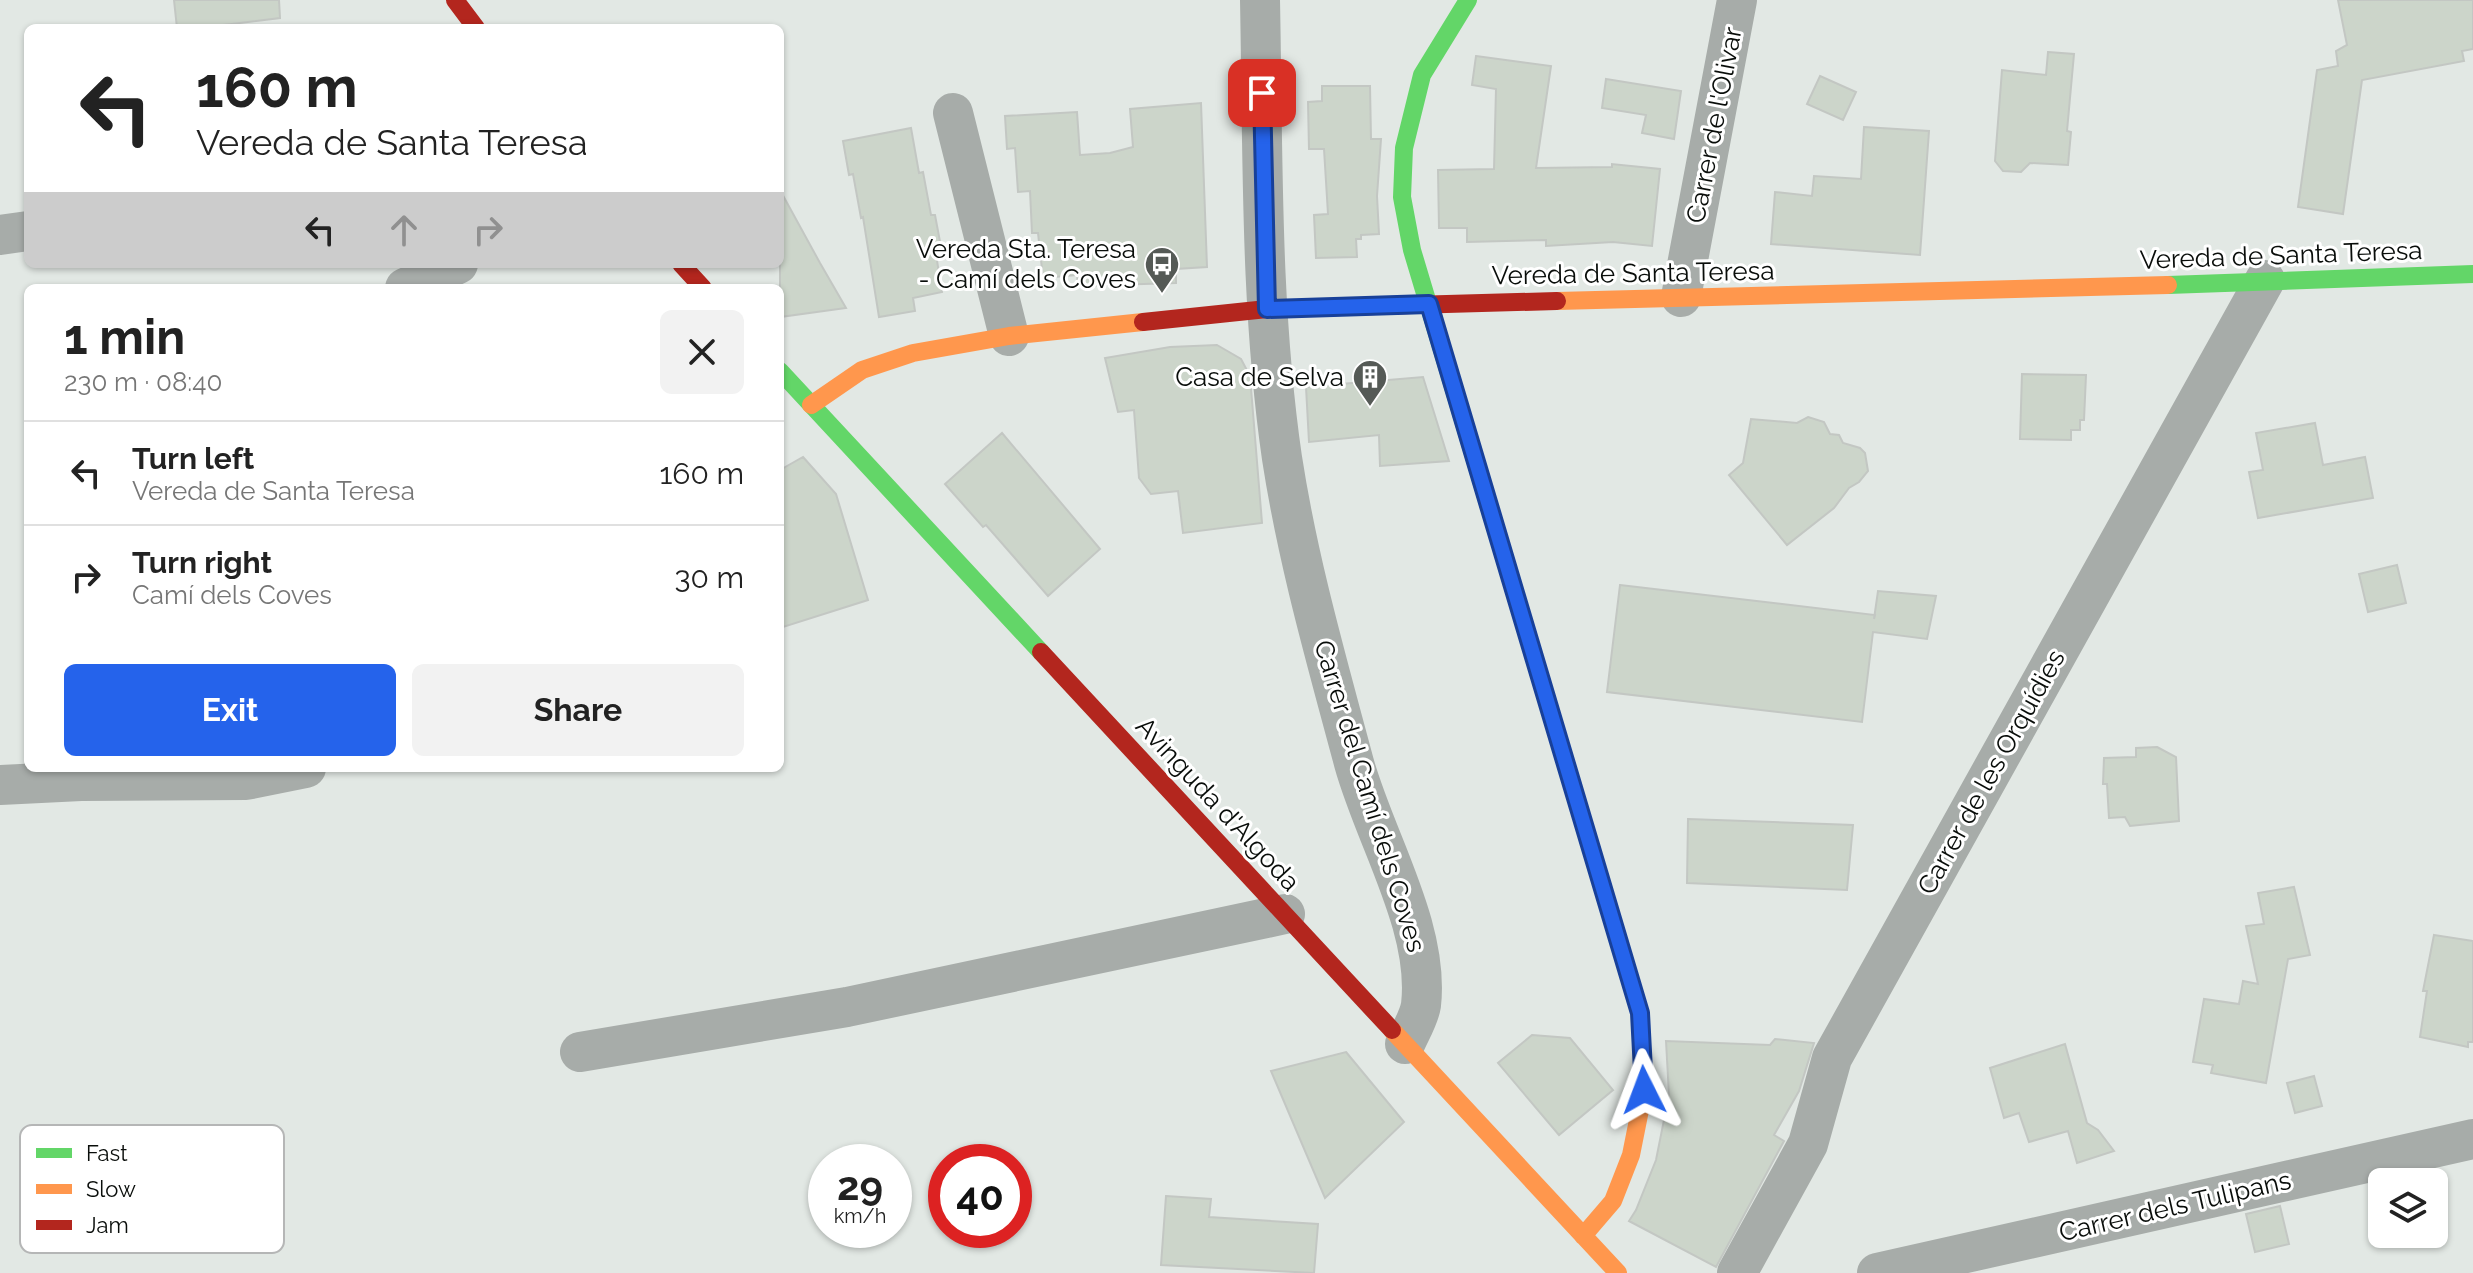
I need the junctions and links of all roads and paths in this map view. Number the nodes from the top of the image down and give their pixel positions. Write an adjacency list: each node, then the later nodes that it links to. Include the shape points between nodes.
1 (455, 0): 5 (street)
2 (1260, 0): 17 (street, Carrer del Camí dels Coves)
3 (1468, 0): 16 (street, via 1422,75 1404,148 1402,197)
4 (1737, 0): 15 (street, Carrer de l'Olivar)
5 (473, 24)
6 (953, 113): 18 (street)
7 (24, 232): 8 (street)
8 (0, 235)
9 (449, 268): 13 (street)
10 (685, 268): 14 (street)
11 (2473, 274): 12 (street, Vereda de Santa Teresa)
12 (2265, 280): 15 (street, Vereda de Santa Teresa); 29 (street, Carrer de les Orquídies, via 1832,1058 1808,1144)
13 (414, 284)
14 (699, 284)
15 (1681, 297): 16 (street, Vereda de Santa Teresa)
16 (1429, 304): 17 (street, Vereda de Santa Teresa); 27 (street, via 1640,1013 1644,1090 1631,1155 1613,1201)
17 (1267, 309): 18 (street, Vereda de Santa Teresa); 24 (street, Carrer del Camí dels Coves, via 1282,456 1300,562 1356,771 1422,961 1421,1009)
18 (1009, 336): 20 (street, Vereda de Santa Teresa, via 900,357 862,370)
19 (784, 375): 20 (street, Avinguda d'Algoda)
20 (811, 405): 23 (street, Avinguda d'Algoda)
21 (286, 772): 22 (street, via 246,780)
22 (0, 785)
23 (1285, 914): 24 (street, Avinguda d'Algoda); 25 (street, via 847,1007)
24 (1405, 1044): 27 (street, Avinguda d'Algoda)
25 (580, 1052)
26 (2473, 1139): 30 (street, Carrer dels Tulipans)
27 (1583, 1236): 28 (street, Avinguda d'Algoda)
28 (1618, 1273)
29 (1737, 1273)
30 (1877, 1273)

